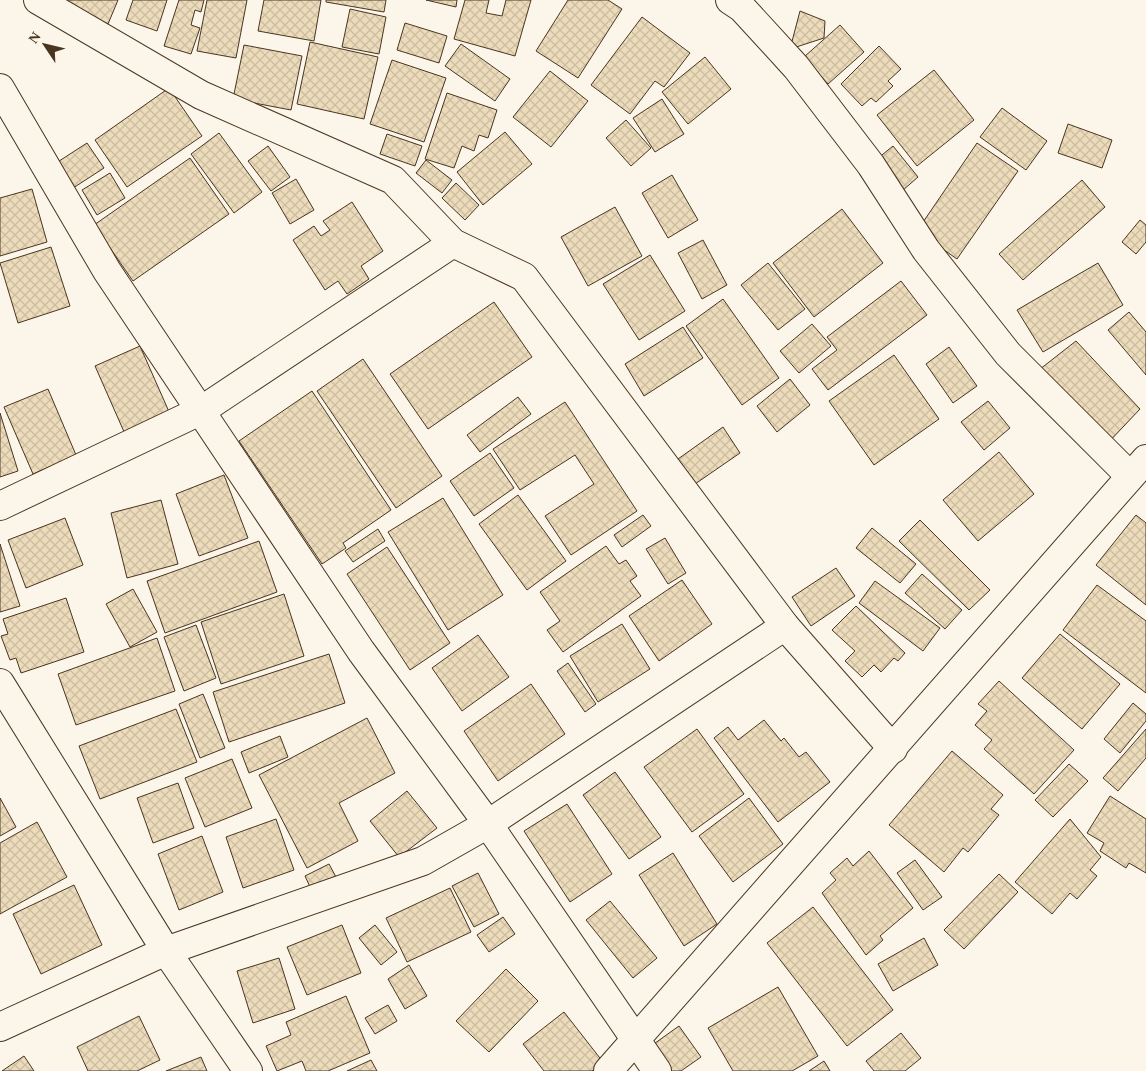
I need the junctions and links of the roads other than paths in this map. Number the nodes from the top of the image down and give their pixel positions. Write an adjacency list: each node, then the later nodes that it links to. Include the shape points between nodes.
1 (38, 0): 4 (street, via 201,95 393,180)
2 (730, 0): 6 (street, via 742,8 796,67 871,165 926,250 1008,354)
3 (0, 88): 5 (street, via 107,272)
4 (453, 243): 5 (street); 8 (street, via 524,277)
5 (202, 410): 7 (street); 11 (street, via 361,651)
6 (1138, 468): 10 (street)
7 (0, 506)
8 (785, 626): 10 (street); 11 (street)
9 (0, 683): 12 (street)
10 (893, 749): 14 (street)
11 (488, 824): 12 (street, via 423,861); 14 (street)
12 (166, 951): 13 (street); 15 (street)
13 (0, 1027)
14 (635, 1040): 16 (street); 17 (street)
15 (248, 1071)
16 (608, 1071)
17 (657, 1071)

